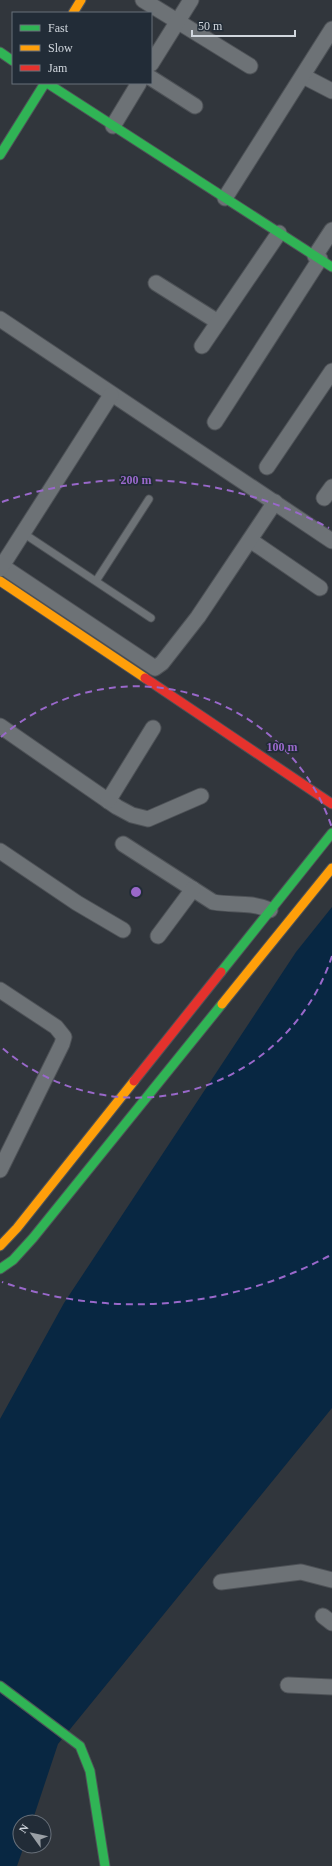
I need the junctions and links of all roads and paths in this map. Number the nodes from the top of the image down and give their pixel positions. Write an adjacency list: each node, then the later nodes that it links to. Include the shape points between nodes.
1 (81, 0): 4 (main road)
2 (143, 0): 5 (street)
3 (190, 0): 5 (street)
4 (74, 12)
5 (178, 21): 9 (street); 10 (street)
6 (332, 29): 11 (street)
7 (0, 52): 8 (main road)
8 (12, 60)
9 (152, 62)
10 (250, 66)
11 (303, 76): 16 (street); 20 (street)
12 (152, 79): 17 (street)
13 (45, 84): 19 (main road)
14 (48, 84): 18 (main road)
15 (138, 84): 18 (street)
16 (332, 91)
17 (195, 106)
18 (113, 126): 20 (main road)
19 (0, 155)
20 (225, 198): 22 (main road)
21 (332, 230): 23 (street)
22 (279, 233): 23 (main road); 26 (street)
23 (322, 261): 30 (street)
24 (156, 283): 26 (street)
25 (0, 319): 29 (street)
26 (218, 322): 27 (street)
27 (202, 346)
28 (332, 371): 31 (street)
29 (111, 394): 33 (street); 34 (street)
30 (215, 422)
31 (267, 467)
32 (149, 498): 38 (lane)
33 (275, 502): 35 (street); 36 (street)
34 (23, 533): 37 (street); 38 (lane)
35 (250, 540): 37 (street, via 198,617 162,663 155,668); 39 (street)
36 (332, 541)
37 (0, 572): 45 (main road, via 200,716)
38 (96, 581): 40 (lane)
39 (320, 588)
40 (151, 618)
41 (0, 726): 44 (street)
42 (153, 728): 44 (street)
43 (201, 796): 44 (street, via 148,819 132,815)
44 (108, 801)
45 (332, 804)
46 (332, 833): 51 (main road)
47 (123, 844): 50 (street)
48 (0, 851): 52 (street, via 77,903)
49 (332, 868): 57 (main road, via 33,1238 13,1260)
50 (192, 889): 51 (street, via 213,902 244,903); 53 (street)
51 (270, 910): 56 (main road)
52 (123, 930)
53 (158, 936)
54 (0, 990): 55 (street, via 56,1027 64,1037)
55 (0, 1170)
56 (0, 1246)
57 (0, 1269)
58 (332, 1580): 59 (street, via 301,1572)
59 (221, 1582)
60 (0, 1686): 63 (main road, via 80,1746 90,1771)
61 (288, 1686): 62 (street)
62 (332, 1687)
63 (105, 1866)

